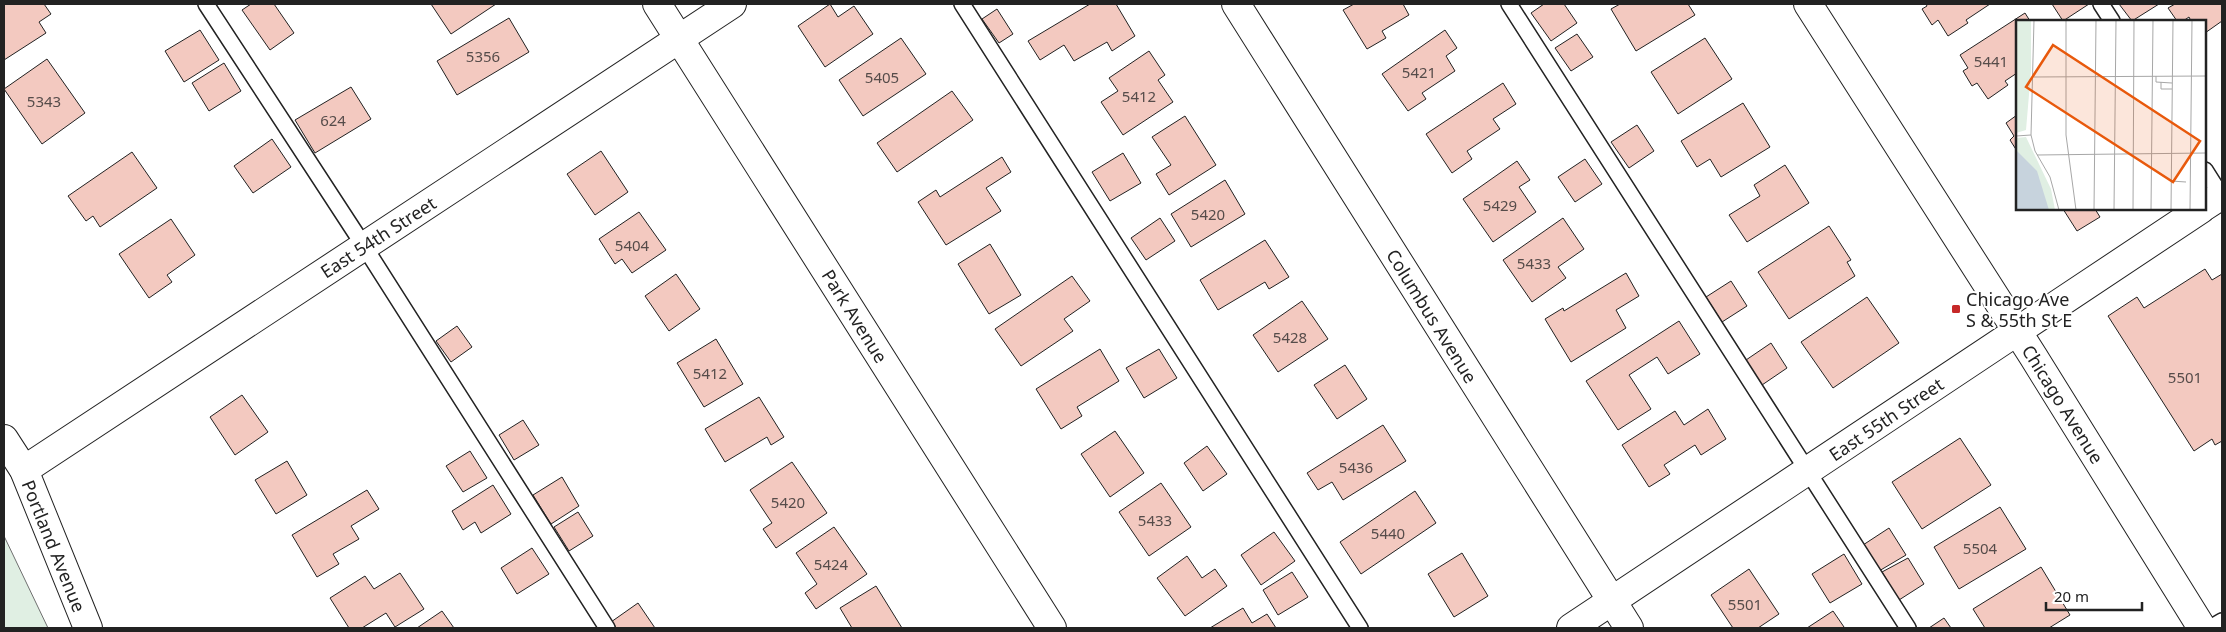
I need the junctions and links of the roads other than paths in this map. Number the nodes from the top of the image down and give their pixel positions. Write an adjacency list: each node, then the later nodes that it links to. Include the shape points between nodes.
1 (206, 4): 14 (lane)
2 (657, 4): 10 (street, Park Avenue)
3 (732, 4): 10 (street, East 54th Street)
4 (962, 4): 24 (lane)
5 (1236, 4): 19 (street, Columbus Avenue)
6 (1509, 4): 18 (lane)
7 (1808, 4): 15 (street, Chicago Avenue)
8 (2101, 4): 9 (lane)
9 (2111, 20)
10 (680, 38): 14 (street, East 54th Street); 23 (street, Park Avenue)
11 (2206, 173): 12 (lane)
12 (2214, 201)
13 (2200, 210): 15 (street, East 55th Street)
14 (364, 246): 17 (street, East 54th Street); 22 (lane)
15 (2017, 330): 18 (street, East 55th Street); 28 (street, Chicago Avenue)
16 (4, 439): 17 (street, Portland Avenue)
17 (24, 470): 21 (street, Portland Avenue)
18 (1807, 472): 19 (street, East 55th Street); 27 (lane)
19 (1612, 601): 25 (street, East 55th Street); 26 (street, Columbus Avenue)
20 (2222, 621): 29 (lane)
21 (88, 628)
22 (607, 628)
23 (1052, 628)
24 (1360, 628)
25 (1571, 628)
26 (1629, 628)
27 (1908, 628)
28 (2202, 628)
29 (2210, 628)

